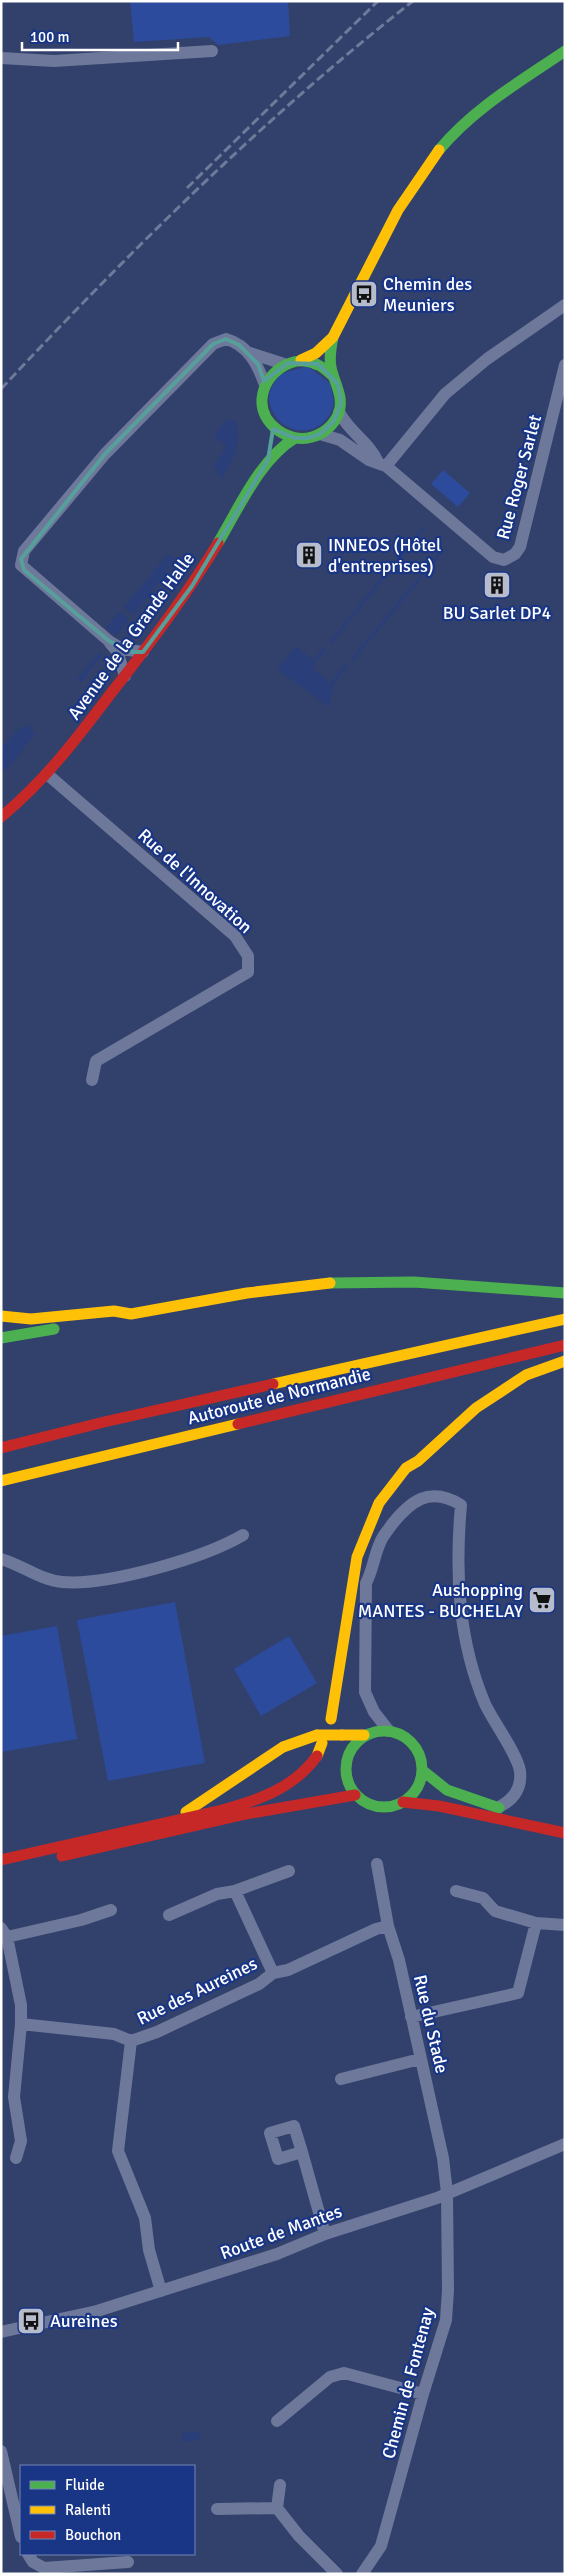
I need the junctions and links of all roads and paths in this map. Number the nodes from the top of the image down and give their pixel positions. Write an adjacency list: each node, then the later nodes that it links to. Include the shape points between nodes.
1 (212, 51): 3 (street, via 54,61)
2 (565, 51): 5 (main road, via 482,107 435,154 408,194)
3 (1, 58)
4 (565, 306): 17 (street, via 487,358 445,394)
5 (333, 337): 7 (main road, via 316,354); 10 (main road, via 330,356)
6 (247, 352): 8 (street); 11 (street, via 258,364); 18 (street, via 239,344 226,339 213,344 105,454 24,551 21,565 24,570)
7 (301, 360): 8 (main road); 10 (main road, via 318,364)
8 (284, 364): 11 (main road)
9 (565, 365): 17 (street, Rue Roger Sarlet, via 523,537 515,554 504,560 492,557)
10 (333, 376): 12 (main road, via 340,394)
11 (265, 385): 13 (main road, via 262,404)
12 (339, 412): 14 (main road); 17 (street, via 345,425)
13 (269, 422): 15 (main road, via 280,433); 16 (main road, Avenue de la Grande Halle, via 272,438)
14 (320, 434): 15 (main road); 17 (street, via 340,440 369,460)
15 (295, 438): 16 (main road, Avenue de la Grande Halle)
16 (268, 460): 19 (main road, Avenue de la Grande Halle, via 192,586)
17 (382, 464)
18 (109, 641): 19 (street, via 122,649); 20 (street, via 117,651)
19 (143, 652): 20 (main road, Avenue de la Grande Halle)
20 (125, 676): 21 (main road, Avenue de la Grande Halle)
21 (47, 774): 22 (main road, Avenue de la Grande Halle); 23 (street, Rue de l'Innovation, via 235,936 248,956 248,972 96,1061)
22 (1, 817)
23 (92, 1080)
24 (565, 1293): 25 (main road, via 410,1282 339,1282 290,1286)
25 (131, 1314): 26 (main road, via 114,1311 32,1319); 28 (main road)
26 (1, 1316)
27 (565, 1319): 31 (main road, Autoroute de Normandie)
28 (1, 1338)
29 (565, 1345): 33 (main road, Autoroute de Normandie)
30 (565, 1361): 32 (main road, via 526,1375 504,1388 452,1428)
31 (1, 1448)
32 (418, 1461): 36 (main road, via 396,1490 373,1538); 37 (main road, via 406,1468 379,1503 362,1544 355,1567)
33 (1, 1480)
34 (243, 1535): 35 (street, via 199,1556 93,1582 61,1582)
35 (1, 1559)
36 (366, 1583): 38 (street, via 364,1679 368,1699); 44 (street, via 382,1536 414,1500 436,1497 461,1505 459,1590 466,1646 486,1704 520,1771 516,1795)
37 (330, 1719)
38 (389, 1731): 39 (main road); 41 (main road, via 410,1741 419,1754)
39 (364, 1735): 40 (main road, bridge, via 342,1734); 42 (main road, via 352,1747 346,1763 347,1780)
40 (320, 1739): 45 (main road, via 296,1740 207,1802); 45 (main road, via 318,1756 297,1779 275,1792 213,1813)
41 (422, 1770): 43 (main road, via 418,1785); 44 (main road, via 440,1786)
42 (355, 1795): 43 (main road, via 380,1807); 48 (main road, via 312,1801 33,1862)
43 (403, 1802): 47 (main road, via 439,1806)
44 (498, 1808): 46 (main road)
45 (160, 1823): 48 (main road)
46 (565, 1824)
47 (565, 1833)
48 (18, 1857): 49 (main road)
49 (1, 1860)
50 (377, 1864): 58 (street, Rue du Stade)
51 (289, 1871): 52 (street)
52 (235, 1891): 55 (street, via 217,1894); 60 (street)
53 (456, 1891): 56 (street, via 483,1898 495,1911)
54 (111, 1910): 59 (street, via 81,1920)
55 (169, 1916)
56 (536, 1923): 57 (street); 61 (street, via 518,1993)
57 (565, 1925)
58 (388, 1926): 60 (street, Rue des Aureines, via 288,1970); 61 (street, Rue du Stade)
59 (4, 1933): 62 (street, via 21,2005)
60 (274, 1973): 63 (street, Rue des Aureines, via 259,1984)
61 (411, 2017): 64 (street, Rue du Stade)
62 (21, 2024): 63 (street, Rue des Aureines, via 114,2034); 68 (street, via 14,2098 21,2141)
63 (131, 2041): 71 (street, via 118,2151 145,2218 149,2250)
64 (420, 2060): 65 (street); 69 (street, Rue du Stade, via 444,2158)
65 (341, 2079)
66 (565, 2144): 69 (street, Route de Mantes)
67 (302, 2152): 70 (street)
68 (16, 2158)
69 (447, 2193): 70 (street, Route de Mantes); 73 (street, Chemin de Fontenay, via 447,2315)
70 (325, 2234): 71 (street, Route de Mantes, via 277,2254)
71 (161, 2291): 72 (street, Route de Mantes, via 81,2316)
72 (1, 2332)
73 (423, 2394): 74 (street, via 344,2373 330,2377); 84 (street, Chemin de Fontenay, via 381,2546)
74 (277, 2421)
75 (1, 2451): 79 (street)
76 (280, 2484): 78 (street)
77 (217, 2508): 78 (street)
78 (277, 2508): 83 (street, via 299,2536)
79 (20, 2533)
80 (29, 2555): 82 (street, via 33,2562 44,2568)
81 (128, 2562): 82 (street)
82 (88, 2569)
83 (337, 2574)
84 (362, 2574)

